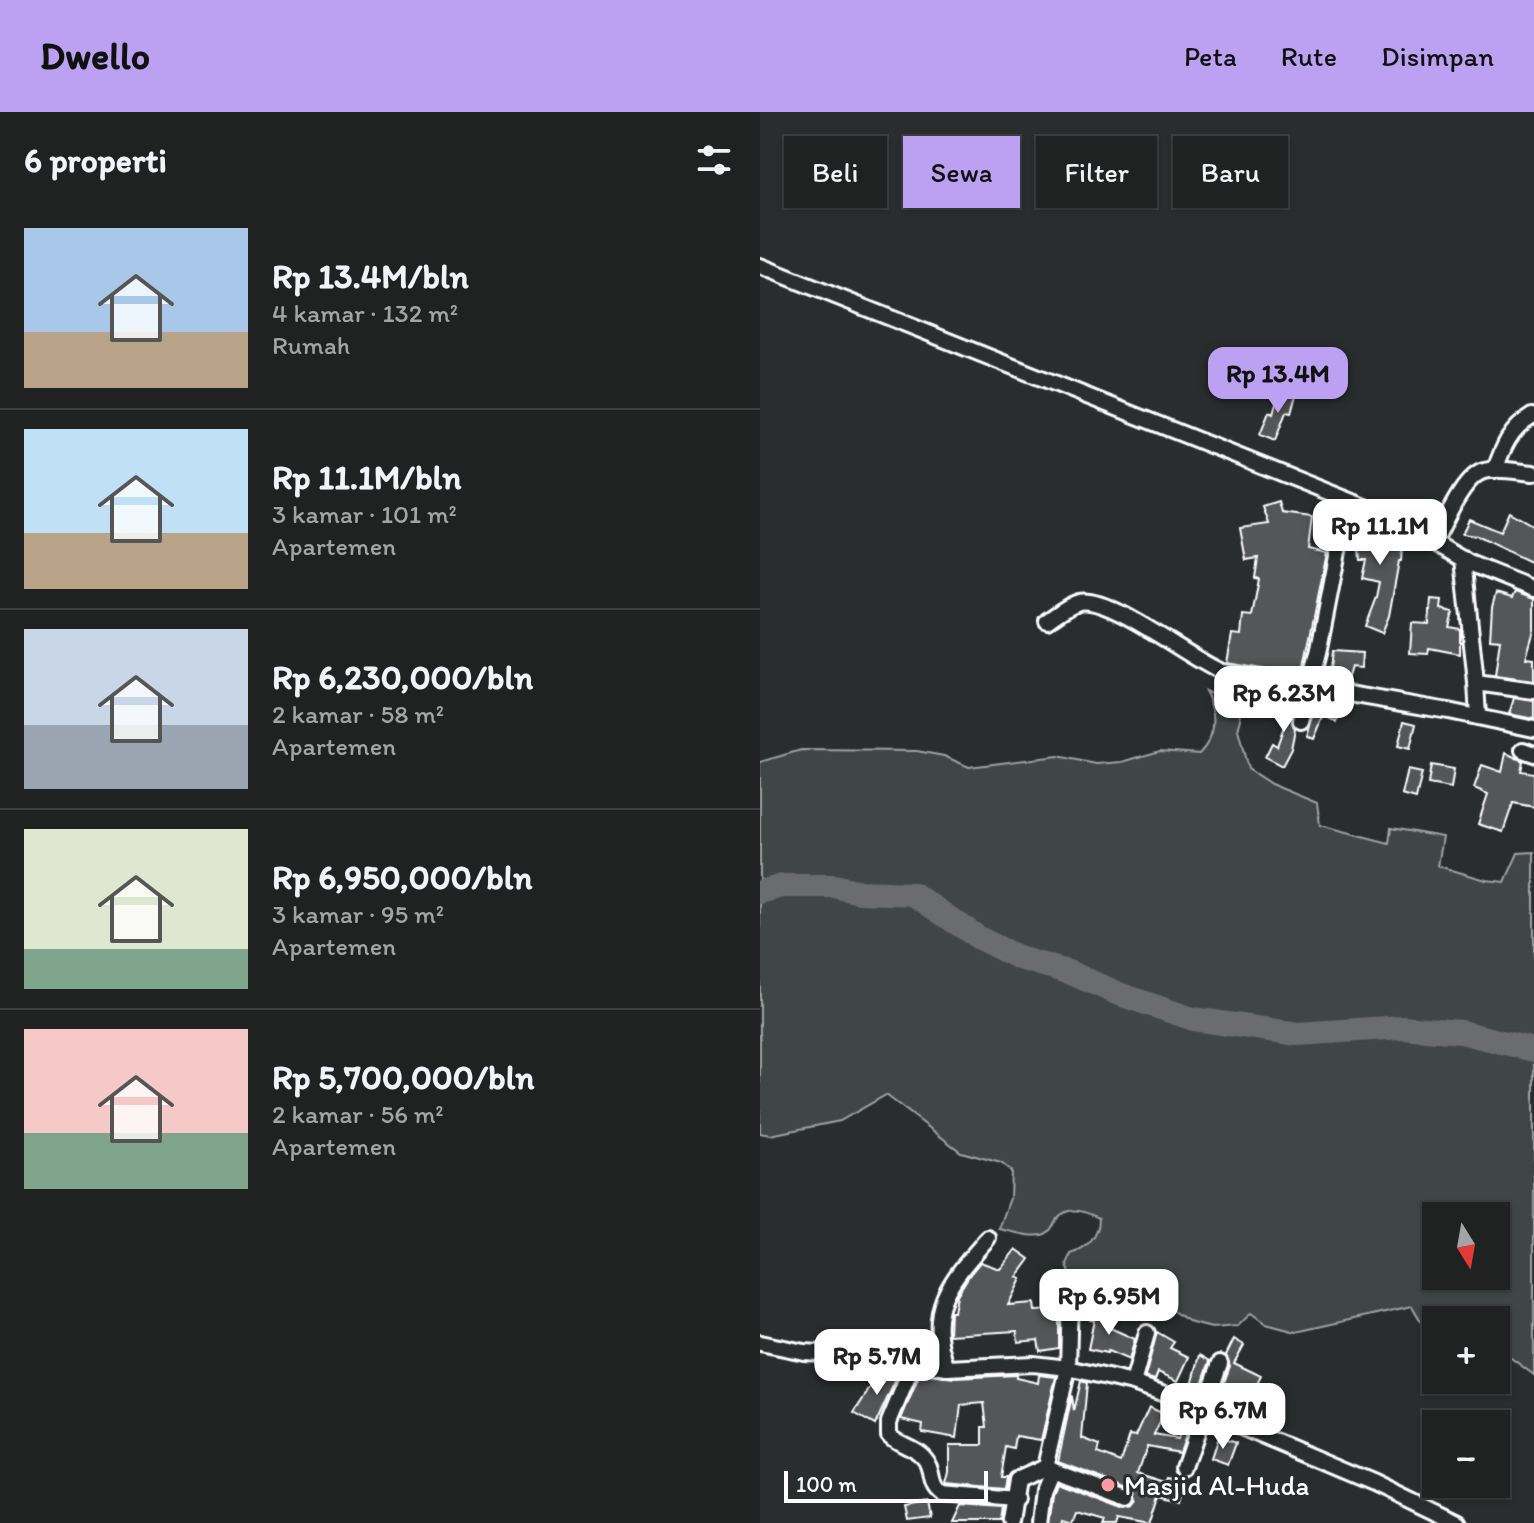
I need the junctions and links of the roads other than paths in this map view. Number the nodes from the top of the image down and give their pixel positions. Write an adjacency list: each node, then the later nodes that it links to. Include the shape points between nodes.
1 (760, 266): 5 (street)
2 (1532, 416): 3 (street, via 1511,434)
3 (1495, 470): 4 (street); 6 (street, via 1479,472 1466,484)
4 (1534, 473)
5 (1348, 500): 6 (street); 11 (street)
6 (1434, 542): 7 (street)
7 (1463, 559): 8 (street); 10 (street)
8 (1534, 589)
9 (1047, 621): 11 (street, via 1079,602 1096,603 1215,669)
10 (1476, 683): 12 (street); 13 (street)
11 (1310, 687): 13 (street); 14 (street)
12 (1534, 691)
13 (1478, 717): 15 (street)
14 (1301, 721)
15 (1534, 729)
16 (988, 1238): 22 (street, via 942,1304 936,1328)
17 (1070, 1296): 23 (street)
18 (1147, 1333): 24 (street)
19 (760, 1343): 20 (street)
20 (914, 1362): 22 (street); 29 (street, via 889,1422 889,1435 922,1456 941,1494)
21 (1220, 1363): 25 (street)
22 (947, 1368): 23 (street)
23 (1068, 1368): 24 (street); 27 (street)
24 (1133, 1383): 25 (street)
25 (1205, 1408): 26 (street); 32 (street)
26 (1184, 1467)
27 (1048, 1468): 28 (street); 29 (street, via 1016,1480); 31 (street)
28 (1128, 1498)
29 (1015, 1500): 30 (street)
30 (1009, 1523)
31 (1038, 1523)
32 (1457, 1523)

